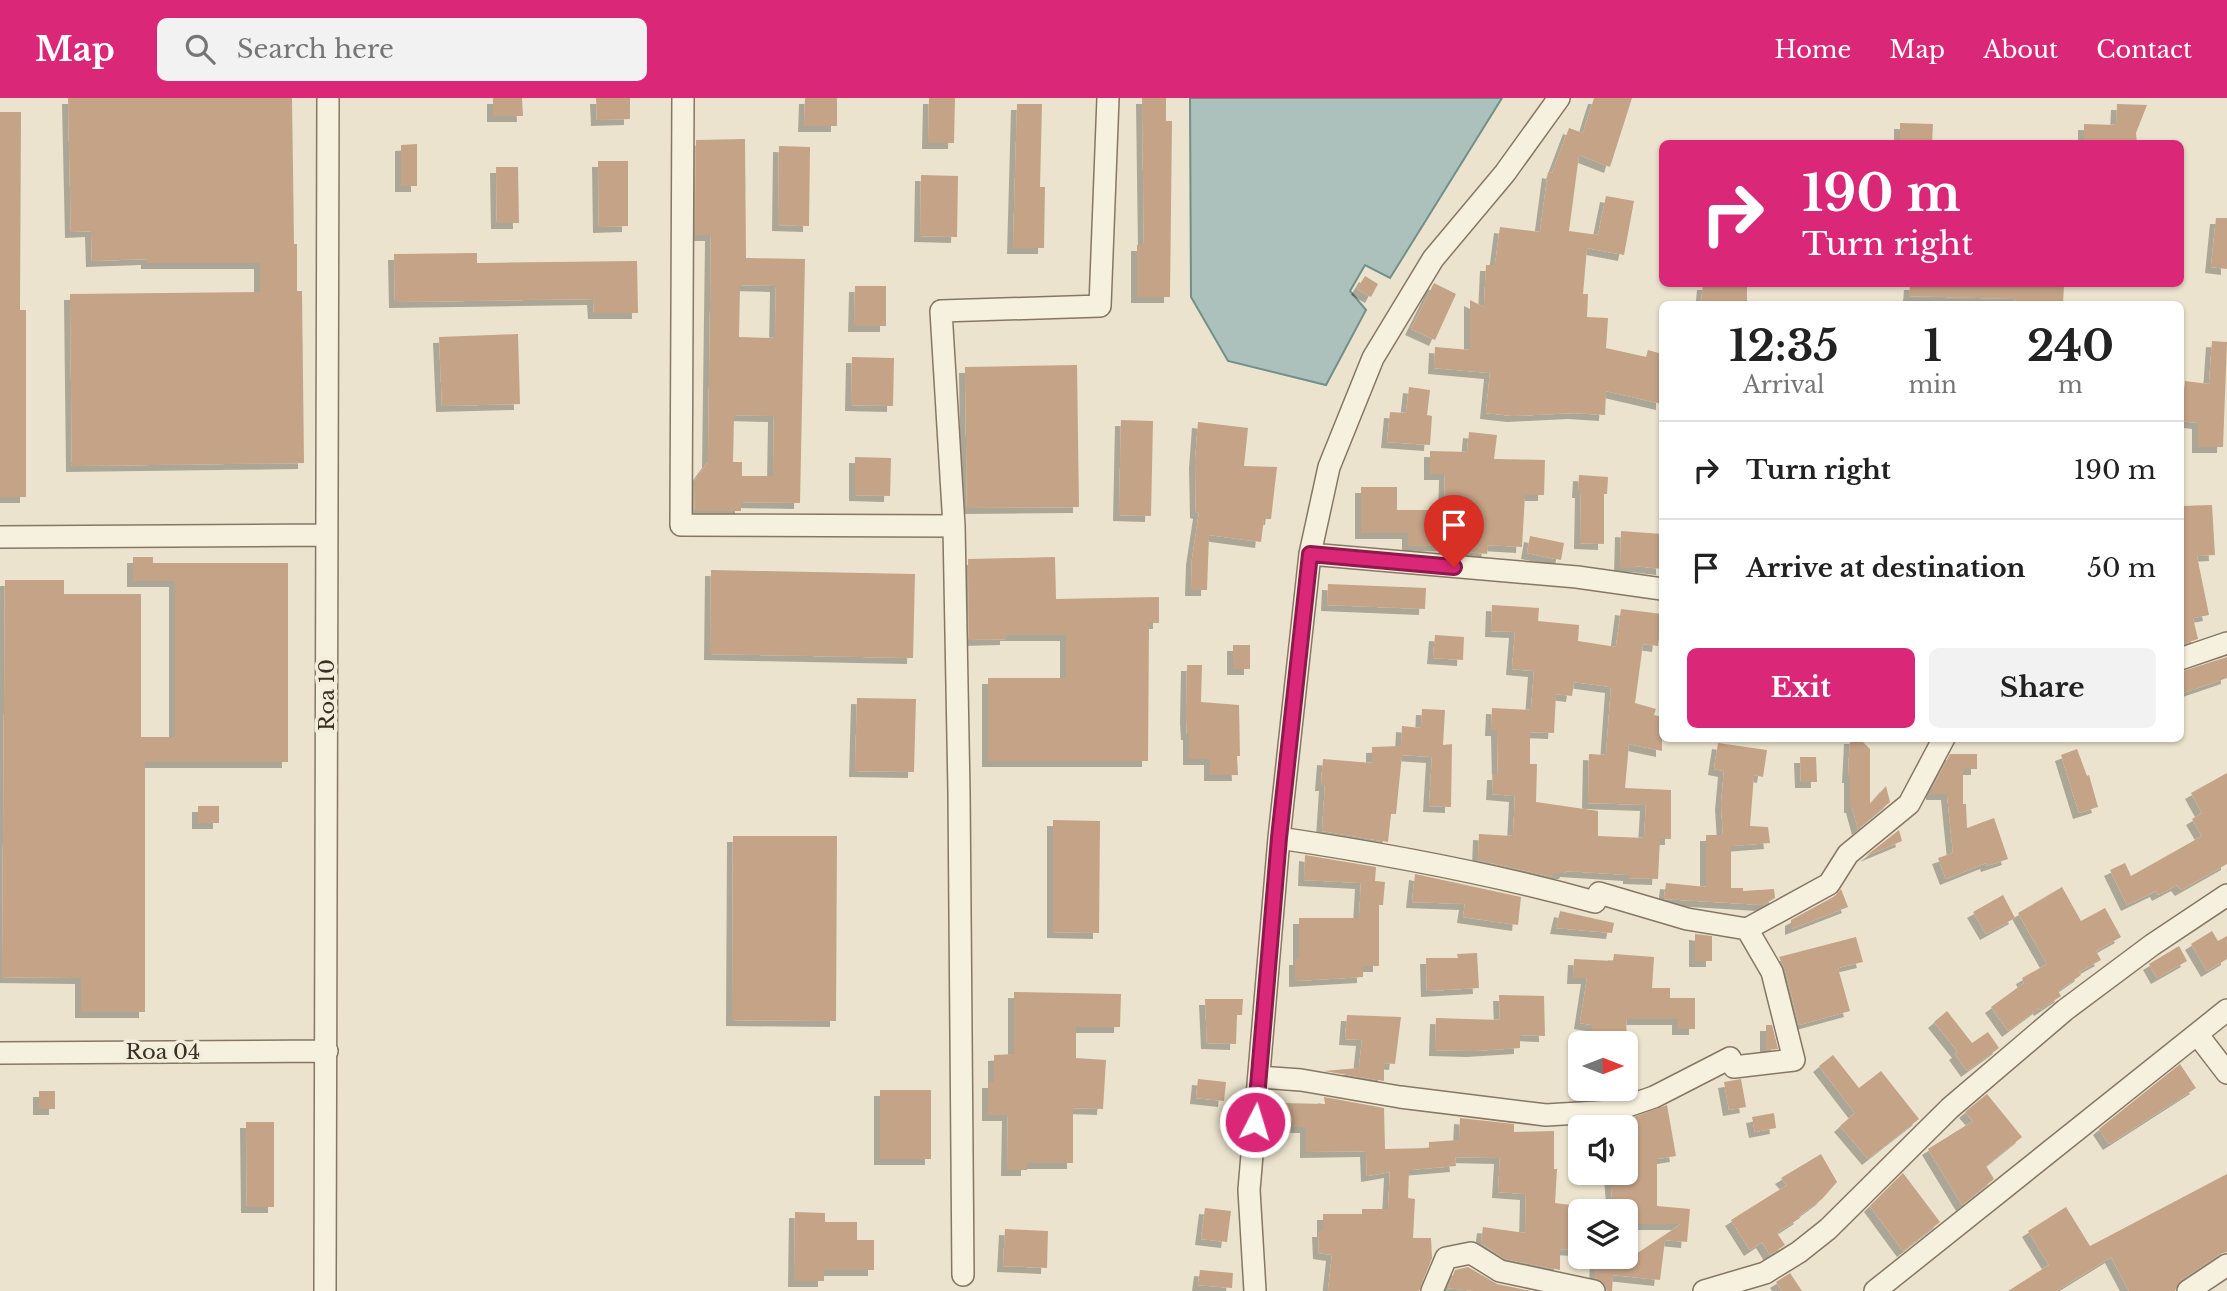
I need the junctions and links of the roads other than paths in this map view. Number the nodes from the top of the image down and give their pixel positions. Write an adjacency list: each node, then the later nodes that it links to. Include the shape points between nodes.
1 (328, 98): 6 (street, Roa 10)
2 (683, 98): 5 (street, via 681,525)
3 (1108, 98): 5 (street, via 1100,306 941,311)
4 (1559, 98): 8 (street, via 1433,260 1373,358 1329,467)
5 (954, 526): 23 (street)
6 (327, 535): 7 (street); 18 (street, Roa 10)
7 (0, 537)
8 (1310, 554): 9 (street, via 1577,577); 13 (street)
9 (1659, 590)
10 (2227, 643): 11 (street)
11 (2184, 658)
12 (1942, 742): 15 (street, via 1909,804 1848,854 1829,884)
13 (1279, 838): 15 (street, via 1384,853 1595,902 1599,894 1686,919); 21 (street)
14 (2227, 895): 28 (street, via 2065,1010 1950,1108 1799,1252 1765,1273)
15 (1746, 929): 21 (street, via 1772,972 1794,1060 1734,1067 1730,1058 1654,1097 1613,1111 1546,1115)
16 (2227, 1010): 17 (street)
17 (2197, 1034): 20 (street); 29 (street)
18 (327, 1051): 19 (street, Roa 04); 24 (street, Roa 10)
19 (0, 1053)
20 (2227, 1073)
21 (1259, 1077): 25 (street, via 1249,1190)
22 (2227, 1265): 30 (street)
23 (963, 1275)
24 (325, 1291)
25 (1255, 1291)
26 (1433, 1291): 27 (street, via 1446,1258 1471,1253 1500,1271)
27 (1594, 1291)
28 (1704, 1291)
29 (1875, 1291)
30 (2188, 1291)

